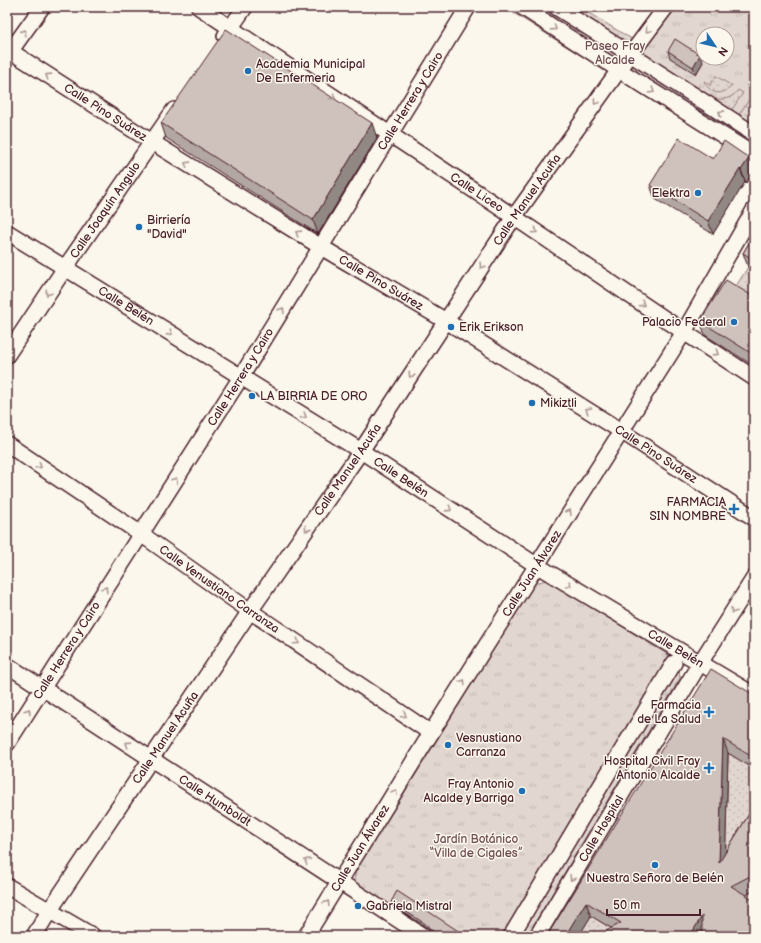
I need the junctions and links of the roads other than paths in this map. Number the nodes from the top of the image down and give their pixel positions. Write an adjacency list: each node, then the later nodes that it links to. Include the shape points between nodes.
1 (42, 7): 10 (street, one-way to 1)
2 (199, 7): 8 (street, Calle Liceo)
3 (245, 7): 8 (street)
4 (468, 7): 14 (street, Calle Herrera y Cairo)
5 (522, 7): 12 (street, one-way to 12)
6 (556, 7): 11 (street)
7 (666, 7): 11 (street, Calle Manuel Acuña, one-way to 11)
8 (230, 29): 9 (street); 14 (street, Calle Liceo, one-way to 14)
9 (217, 48)
10 (8, 52): 16 (street, Calle Pino Suárez, one-way to 10)
11 (630, 54): 12 (street, Calle Manuel Acuña); 15 (street, one-way to 11)
12 (619, 70): 17 (street, one-way to 17); 19 (street, Calle Manuel Acuña, one-way to 19)
13 (182, 98): 16 (street, Calle Joaquín Angulo)
14 (390, 134): 19 (street, Calle Liceo); 21 (street, Calle Herrera y Cairo)
15 (754, 134)
16 (152, 142): 21 (street, Calle Pino Suárez, one-way to 16); 22 (street, Calle Joaquín Angulo)
17 (754, 155)
18 (754, 210): 24 (street, Calle Juan Álvarez)
19 (514, 217): 23 (street, Calle Manuel Acuña, one-way to 23); 24 (street, Calle Liceo, one-way to 24)
20 (7, 232): 22 (street, Calle Belén)
21 (321, 247): 23 (street, Calle Pino Suárez); 26 (street, Calle Herrera y Cairo, one-way to 21)
22 (65, 268): 25 (street, Calle Joaquín Angulo, one-way to 25); 26 (street, Calle Belén, one-way to 26)
23 (446, 322): 28 (street, Calle Pino Suárez, one-way to 23); 30 (street, Calle Manuel Acuña, one-way to 30)
24 (684, 332): 27 (street, Calle Liceo, one-way to 27); 28 (street, Calle Juan Álvarez)
25 (7, 355)
26 (241, 377): 30 (street, Calle Belén, one-way to 30); 32 (street, Calle Herrera y Cairo, one-way to 26)
27 (754, 378)
28 (621, 431): 31 (street, Calle Pino Suárez); 33 (street, Calle Juan Álvarez, one-way to 28)
29 (7, 444): 32 (street, Calle Venustiano Carranza, one-way to 32)
30 (361, 451): 33 (street, Calle Belén, one-way to 33); 35 (street, Calle Manuel Acuña, one-way to 35)
31 (754, 518)
32 (141, 534): 35 (street, Calle Venustiano Carranza); 39 (street, Calle Herrera y Cairo, one-way to 32)
33 (536, 566): 37 (street, Calle Belén, one-way to 37); 41 (street, Calle Juan Álvarez, one-way to 33)
34 (754, 578): 37 (street, Calle Hospital, one-way to 37)
35 (250, 611): 41 (street, Calle Venustiano Carranza, one-way to 41); 43 (street, Calle Manuel Acuña)
36 (674, 663): 51 (street)
37 (700, 663): 40 (street, Calle Belén); 52 (street, Calle Hospital, one-way to 52)
38 (7, 665): 39 (street, Calle Humboldt)
39 (42, 688): 42 (street, Calle Herrera y Cairo, one-way to 39); 43 (street, Calle Humboldt, one-way to 39)
40 (754, 695)
41 (431, 733): 44 (street, Calle Juan Álvarez, one-way to 41)
42 (7, 744)
43 (151, 759): 44 (street, Calle Humboldt, one-way to 43); 46 (street, Calle Manuel Acuña)
44 (340, 882): 49 (street, Calle Juan Álvarez, one-way to 44); 50 (street, Calle Humboldt)
45 (7, 886): 46 (street)
46 (50, 910): 47 (street, Calle Manuel Acuña); 48 (street)
47 (34, 936)
48 (93, 936)
49 (306, 936)
50 (423, 936)
51 (511, 936)
52 (537, 936)

